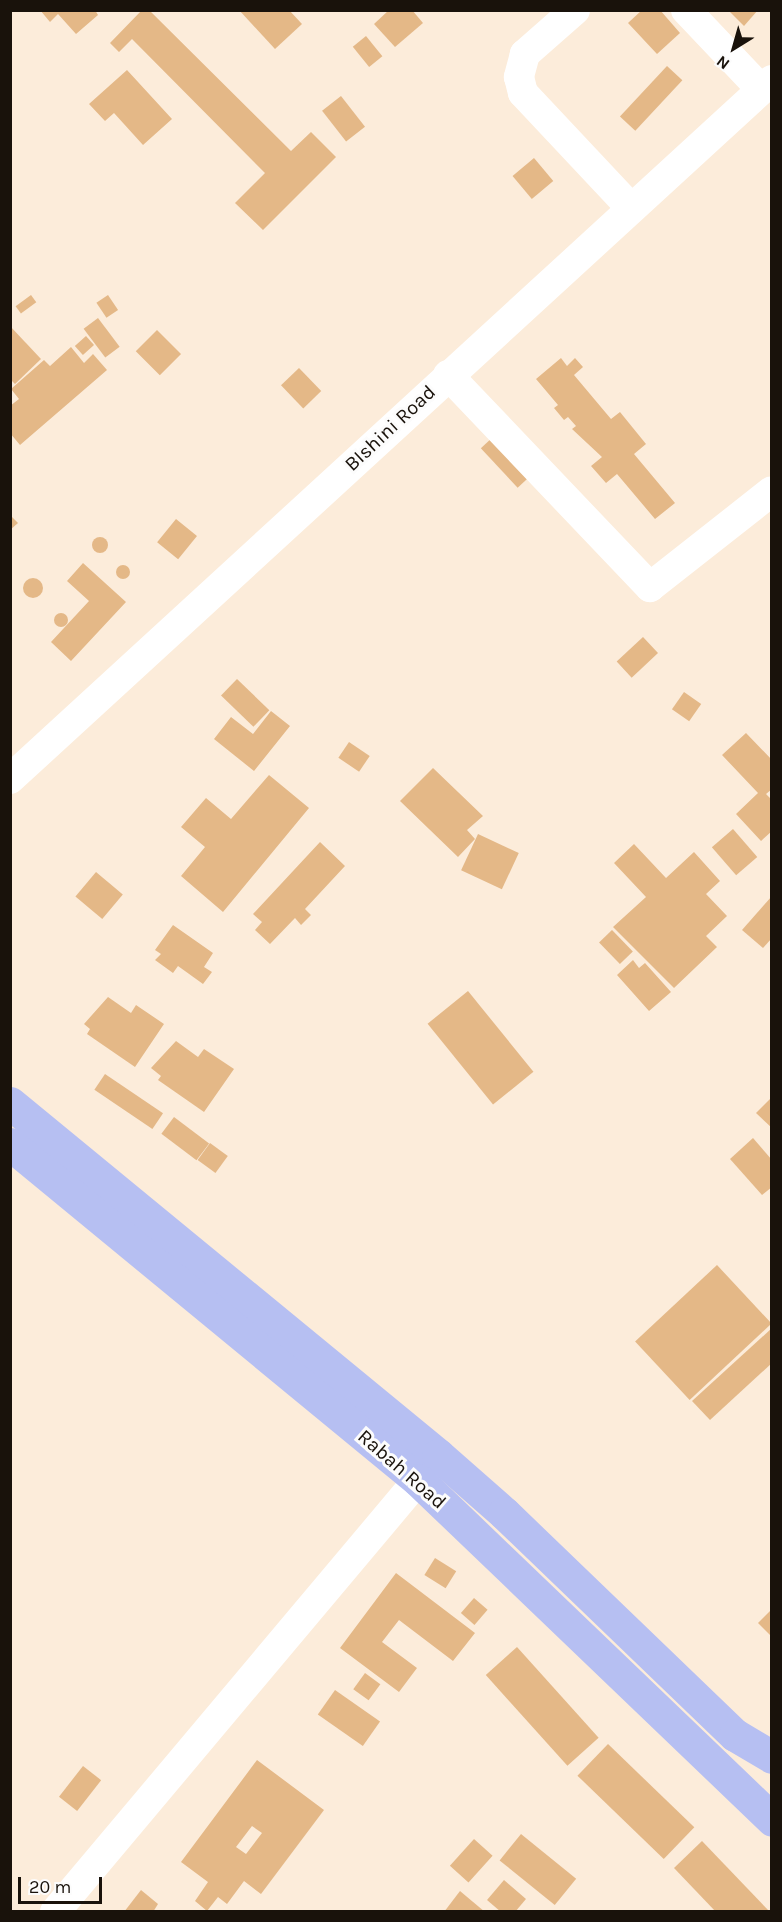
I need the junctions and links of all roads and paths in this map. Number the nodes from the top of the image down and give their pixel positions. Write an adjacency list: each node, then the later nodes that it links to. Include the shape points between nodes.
1 (575, 10): 4 (street, via 525,54 519,76 523,93)
2 (686, 10): 3 (street)
3 (766, 84): 4 (street, BIshini Road)
4 (630, 207): 5 (street, BIshini Road)
5 (448, 375): 6 (street, via 650,587); 7 (street, BIshini Road)
6 (771, 491)
7 (10, 779)
8 (10, 1102): 11 (main road, Rabah Road, via 446,1463 735,1736)
9 (10, 1144): 10 (main road, Rabah Road)
10 (418, 1480): 12 (main road, Rabah Road); 13 (street)
11 (771, 1757)
12 (771, 1820)
13 (55, 1911)

